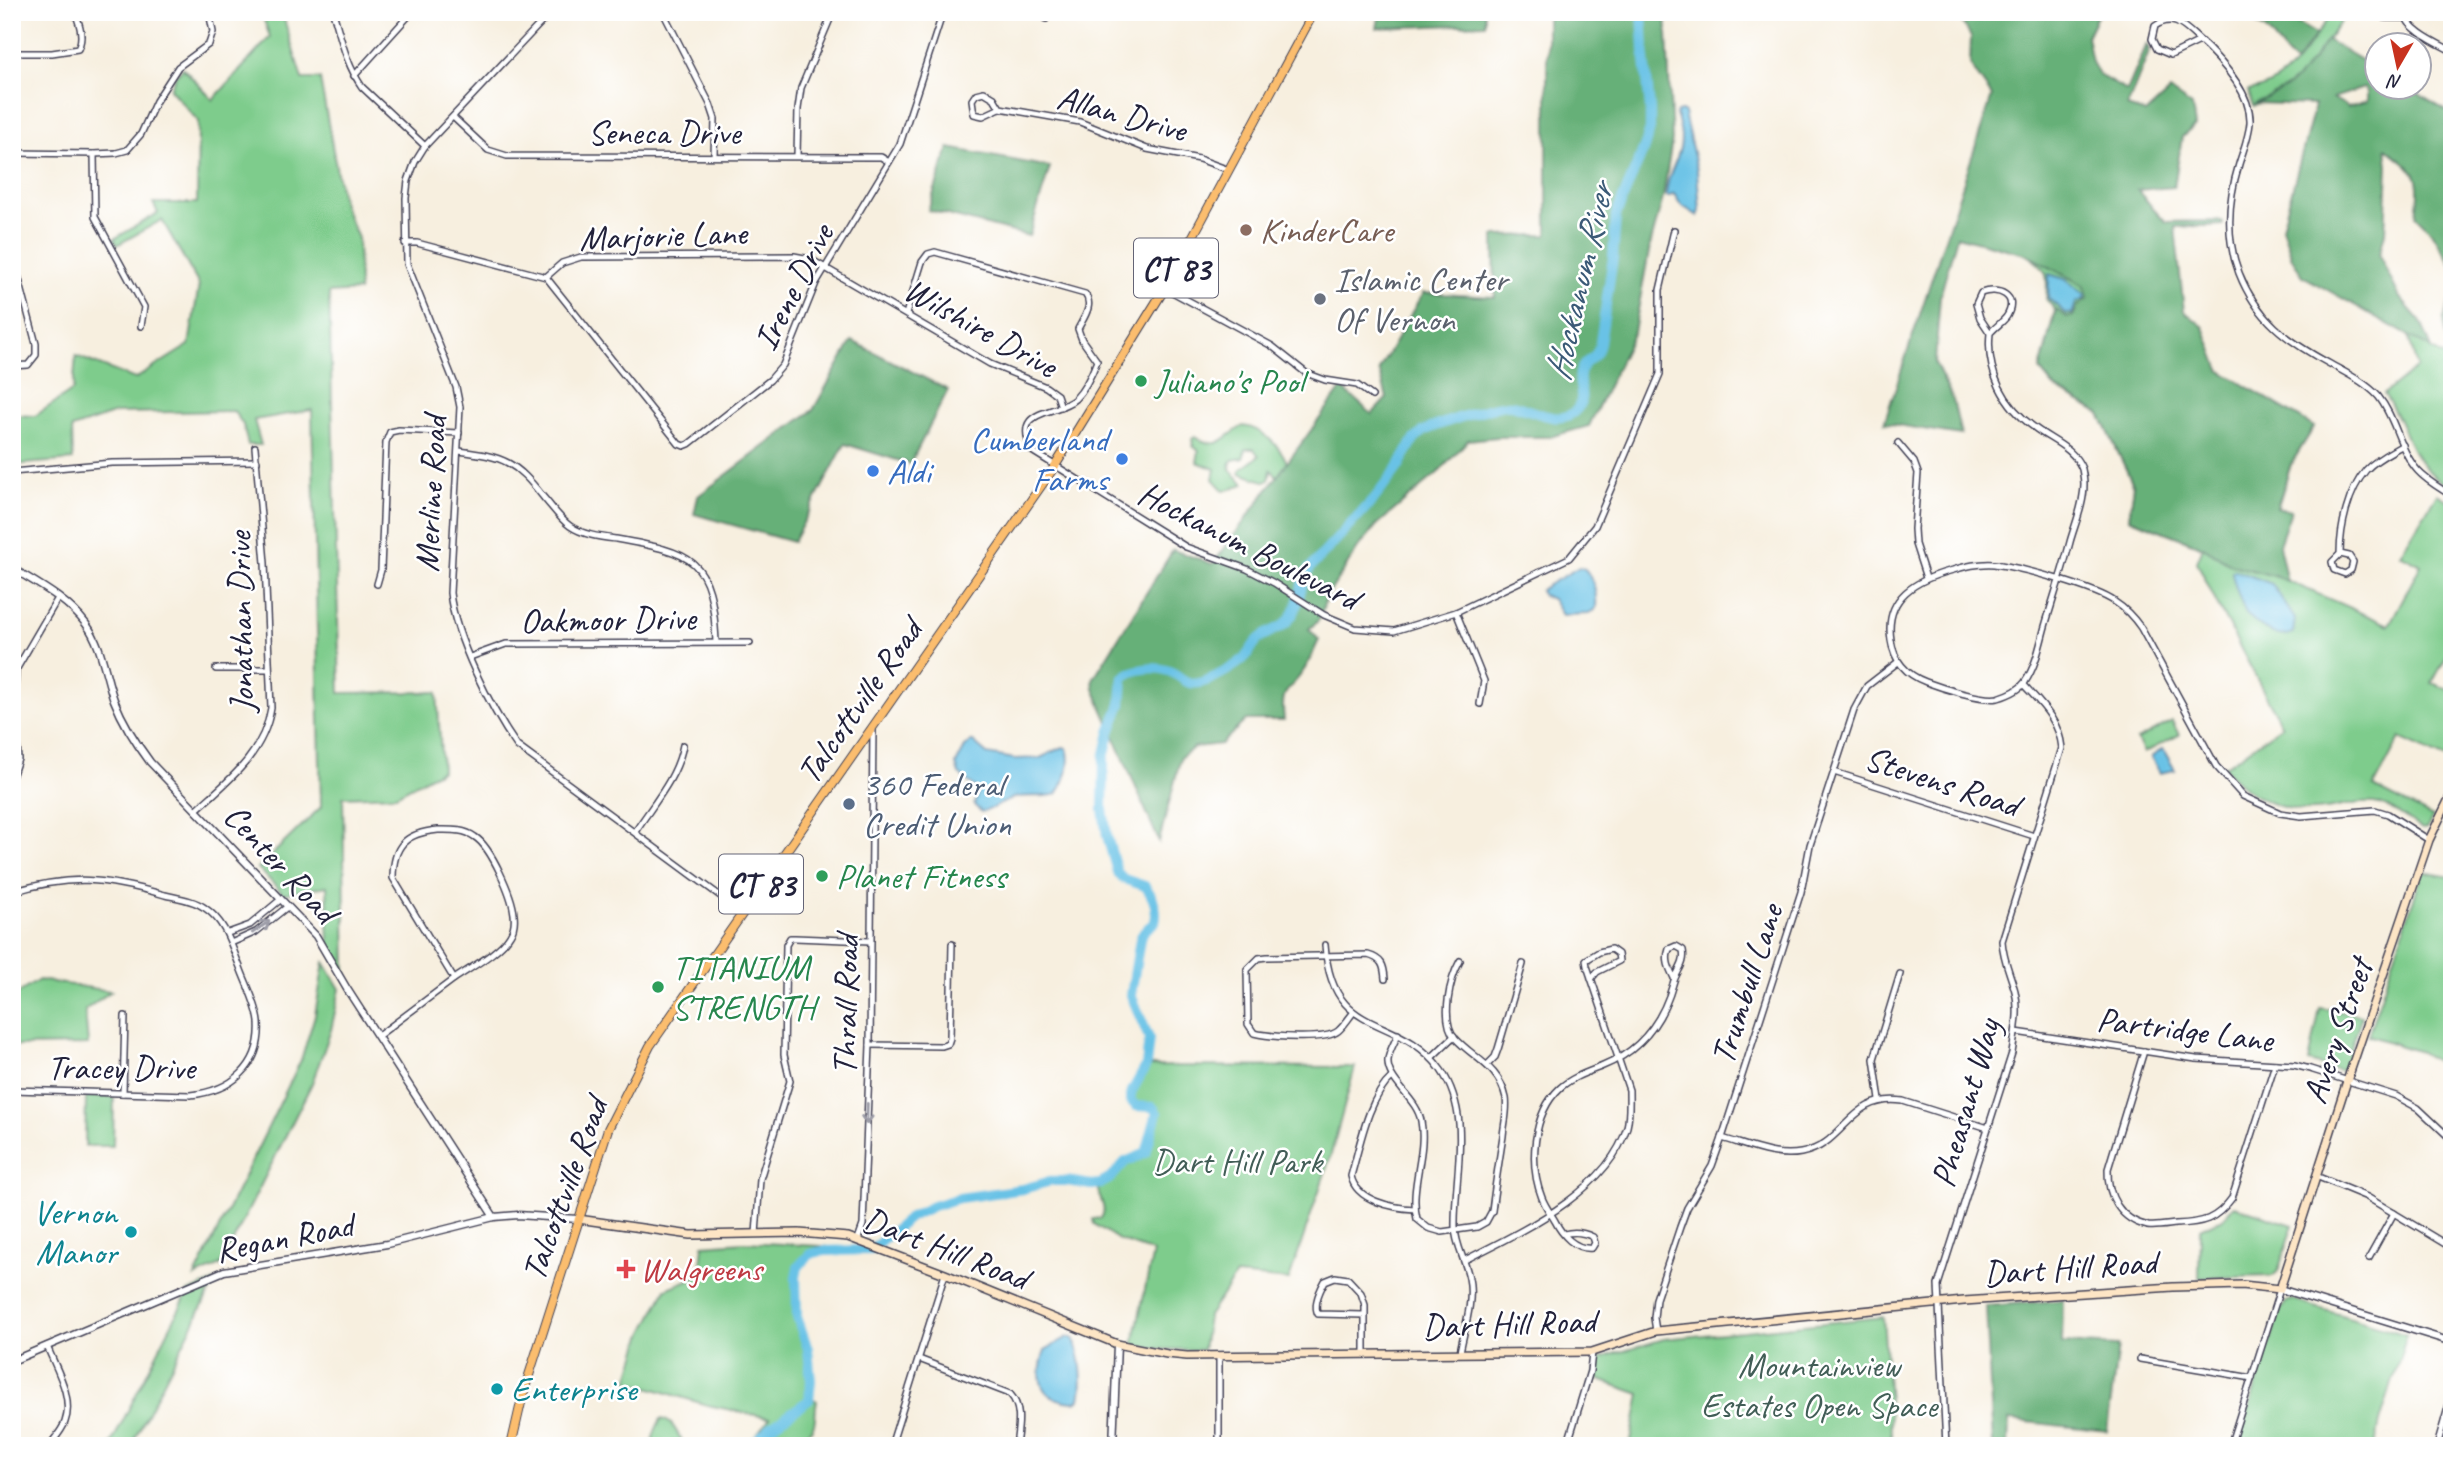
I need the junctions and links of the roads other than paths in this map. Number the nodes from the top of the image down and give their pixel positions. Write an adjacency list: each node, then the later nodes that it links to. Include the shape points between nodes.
1 (75, 12): 16 (street, via 81,29 78,49)
2 (209, 12): 22 (street, via 213,32 209,44 169,79 135,143 116,153)
3 (333, 12): 17 (street)
4 (412, 12): 17 (street)
5 (551, 12): 19 (street, Merline Road)
6 (663, 12): 23 (street, via 710,104 715,119)
7 (833, 12): 24 (street, via 801,88)
8 (943, 12): 25 (street, Irene Drive, via 900,144)
9 (1048, 12): 13 (street)
10 (1314, 12): 26 (main road, Talcottville Road / CT 83)
11 (2358, 12): 12 (street, via 2387,18)
12 (2404, 15): 15 (street, via 2416,29)
13 (1046, 19)
14 (2200, 41): 14 (street, via 2173,20 2155,26 2152,39 2157,49 2171,55); 41 (street, via 2227,68 2244,96 2250,122 2228,212 2231,248 2252,300 2271,326 2297,347 2351,375 2377,395)
15 (2452, 51)
16 (12, 53)
17 (354, 76): 20 (street)
18 (1000, 108): 18 (street, Allan Drive, via 982,116 974,114 972,100 984,92); 26 (street, Allan Drive, via 1080,122 1147,149)
19 (453, 117): 20 (street, Merline Road); 23 (street, Seneca Drive, via 499,155)
20 (425, 146): 28 (street, Merline Road, via 408,181)
21 (12, 153): 22 (street)
22 (94, 154): 34 (street, via 95,217 144,307)
23 (714, 156): 24 (street, Seneca Drive)
24 (797, 156): 25 (street, Seneca Drive, via 881,157)
25 (889, 162): 30 (street, Irene Drive)
26 (1229, 170): 32 (main road, Talcottville Road / CT 83)
27 (1674, 230): 54 (street, Hockanum Boulevard, via 1660,290 1660,374 1595,526 1569,558)
28 (405, 243): 31 (street); 39 (street, Merline Road, via 407,264 456,387)
29 (12, 262): 36 (street, via 36,355 28,365)
30 (827, 268): 31 (street, Marjorie Lane, via 794,256 581,257 562,263); 31 (street, Irene Drive, via 783,365 684,446); 33 (street, Wilshire Drive)
31 (546, 277)
32 (1165, 288): 37 (street, via 1268,343 1306,373 1357,385); 45 (main road, Talcottville Road / CT 83)
33 (906, 314): 38 (street, Wilshire Drive, via 990,364 1046,387); 38 (street, via 922,262 935,252 1085,294 1090,304 1078,329 1097,361 1074,400)
34 (141, 326)
35 (1990, 333): 35 (street, via 1976,304 1981,293 1991,289 2001,291 2010,308); 51 (street, via 1992,369 2001,393 2016,413 2073,454 2082,470 2081,504)
36 (12, 366)
37 (1372, 396)
38 (1061, 407): 45 (street, Wilshire Drive, via 1043,411 1027,428 1032,451)
39 (459, 433): 43 (street, Merline Road); 52 (street, via 390,432 382,570)
40 (1898, 443): 50 (street, via 1918,473 1915,544)
41 (2403, 445): 47 (street, via 2416,469); 48 (street, via 2367,469 2358,483 2340,533)
42 (255, 447): 44 (street, Jonathan Drive)
43 (459, 451): 55 (street, via 487,454 513,464 567,524 581,532 667,548 684,556 706,580); 57 (street, Merline Road, via 450,593 454,621)
44 (257, 461): 46 (street, via 112,463); 61 (street, Jonathan Drive)
45 (1055, 466): 54 (street, Hockanum Boulevard, via 1186,547 1247,569 1355,628 1394,631); 64 (main road, Talcottville Road / CT 83)
46 (12, 472)
47 (2452, 496)
48 (2340, 554): 48 (street, via 2332,565 2337,573 2345,574 2353,562)
49 (12, 568): 53 (street, Center Road)
50 (1926, 578): 51 (street, via 1970,565 1993,564); 58 (street, via 1896,604 1889,626)
51 (2059, 581): 62 (street, via 2038,655); 72 (street, via 2114,601 2130,614 2216,766 2243,796 2280,813 2301,816 2375,810)
52 (377, 584)
53 (58, 598): 59 (street); 69 (street, Center Road, via 88,627 136,744)
54 (1456, 612): 63 (street, via 1484,681)
55 (716, 642): 56 (street, Oakmoor Drive); 57 (street, Oakmoor Drive, via 506,644)
56 (750, 643)
57 (470, 657): 70 (street, Merline Road, via 517,746)
58 (1898, 662): 62 (street, via 1928,683 1982,698 2010,695); 66 (street, Trumbull Lane, via 1860,695)
59 (14, 669): 67 (street, via 18,759)
60 (216, 669): 61 (street)
61 (269, 669): 69 (street, Jonathan Drive, via 271,708 260,743 252,757)
62 (2024, 685): 71 (street, Pheasant Way, via 2051,715 2062,748)
63 (1480, 704)
64 (873, 728): 76 (main road, Talcottville Road / CT 83); 78 (street, Thrall Road)
65 (683, 745): 70 (street, via 673,776)
66 (1834, 772): 71 (street, Stevens Road); 108 (street, Trumbull Lane, via 1810,845 1801,892)
67 (12, 777)
68 (2451, 795): 72 (main road, Avery Street)
69 (195, 810): 74 (street, Center Road)
70 (635, 832): 76 (street, Merline Road)
71 (2034, 836): 92 (street, Pheasant Way, via 2002,941 2017,1001)
72 (2430, 840): 103 (main road, Avery Street)
73 (12, 892): 77 (street, via 68,880 115,881 205,907)
74 (280, 900): 75 (street, Center Road); 77 (street, via 250,925)
75 (287, 907): 79 (street, one-way to 75, via 256,932); 94 (street, Center Road, via 316,936)
76 (742, 912): 115 (main road, Talcottville Road / CT 83, via 650,1046 608,1129)
77 (228, 933): 79 (street, Tracey Drive)
78 (870, 941): 96 (street, Thrall Road); 117 (street, via 795,937 786,945 784,1055 790,1081 760,1179)
79 (231, 943): 105 (street, Tracey Drive, via 259,1021 256,1050 249,1065 232,1083 209,1093)
80 (953, 944): 96 (street, via 947,1044)
81 (1325, 945): 82 (street)
82 (1326, 955): 88 (street, via 1378,958); 90 (street, via 1336,990); 90 (street, via 1267,957 1253,962 1247,970 1248,1024 1254,1033 1266,1036 1325,1036 1337,1032)
83 (1460, 961): 95 (street, via 1452,976 1448,1006)
84 (1523, 964): 101 (street, via 1498,1049)
85 (1900, 974): 106 (street, via 1874,1059)
86 (1674, 978): 86 (street, via 1684,958 1676,946 1666,957); 99 (street, via 1659,1021)
87 (454, 979): 87 (street, via 503,944 514,924 512,903 478,838 457,830 420,832 398,849 393,878); 94 (street)
88 (1385, 979)
89 (1591, 979): 89 (street, via 1586,960 1590,956 1611,949 1618,954 1619,961); 99 (street)
90 (1353, 1013): 93 (street)
91 (125, 1016): 105 (street)
92 (2015, 1032): 97 (street, Partridge Lane); 107 (street, Pheasant Way)
93 (1398, 1034): 98 (street); 102 (street, via 1388,1062)
94 (378, 1036): 114 (street, Center Road)
95 (1454, 1037): 98 (street); 101 (street)
96 (870, 1045): 119 (street, Thrall Road, one-way to 119, via 863,1225)
97 (2144, 1051): 100 (street, Partridge Lane); 100 (street, via 2108,1169 2108,1183 2111,1198 2121,1211 2150,1226 2207,1221 2222,1211 2232,1198)
98 (1432, 1058): 116 (street, via 1449,1084 1458,1114)
99 (1620, 1059): 112 (street, via 1630,1111 1620,1144 1580,1192); 112 (street, via 1579,1076 1551,1098 1534,1154 1536,1180)
100 (2275, 1064): 103 (street, Partridge Lane)
101 (1487, 1065): 116 (street, via 1506,1101 1492,1211 1477,1227)
102 (1392, 1077): 111 (street, via 1420,1117 1423,1151); 111 (street, via 1375,1101 1351,1176 1359,1193 1402,1209)
103 (2347, 1081): 109 (street, Partridge Lane, via 2418,1108); 110 (main road, Avery Street)
104 (12, 1090): 105 (street, Tracey Drive)
105 (123, 1093)
106 (1880, 1100): 107 (street, via 1903,1101); 108 (street, via 1866,1106 1825,1144 1802,1153 1773,1153)
107 (1988, 1128): 125 (street, Pheasant Way, via 1942,1268)
108 (1722, 1138): 127 (street, Trumbull Lane, via 1676,1239 1656,1299)
109 (2452, 1140)
110 (2316, 1176): 113 (street); 124 (main road, Avery Street)
111 (1415, 1209): 116 (street, via 1417,1219 1428,1228)
112 (1551, 1213): 118 (street); 122 (street)
113 (2394, 1213): 120 (street); 121 (street)
114 (494, 1217): 115 (street, Regan Road); 130 (street, Regan Road, via 387,1244 224,1271)
115 (578, 1219): 117 (main road, Dart Hill Road, via 691,1235); 141 (main road, Talcottville Road / CT 83)
116 (1455, 1230): 122 (street)
117 (756, 1234): 119 (main road, Dart Hill Road)
118 (1564, 1234): 118 (street, via 1586,1233 1595,1243 1586,1249)
119 (858, 1239): 123 (main road, Dart Hill Road)
120 (2452, 1248)
121 (2369, 1258)
122 (1465, 1260): 131 (street, via 1470,1294)
123 (945, 1274): 129 (main road, Dart Hill Road); 135 (street)
124 (2280, 1290): 125 (main road, Dart Hill Road, via 2242,1285 2173,1287); 128 (street, Dart Hill Road); 138 (street)
125 (1938, 1303): 127 (main road, Dart Hill Road); 147 (street, Pheasant Way)
126 (1364, 1315): 126 (street, via 1364,1298 1352,1283 1343,1277 1325,1281 1316,1303 1318,1314); 133 (street)
127 (1656, 1331): 132 (main road, Dart Hill Road)
128 (2452, 1342)
129 (1117, 1344): 134 (main road, Dart Hill Road, via 1167,1354); 144 (street)
130 (47, 1346): 137 (street, Regan Road); 140 (street, via 67,1412)
131 (1460, 1352): 132 (main road, Dart Hill Road); 133 (main road, Dart Hill Road)
132 (1592, 1352): 146 (street)
133 (1365, 1354): 134 (main road, Dart Hill Road)
134 (1219, 1356): 145 (street)
135 (919, 1359): 142 (street); 143 (street, via 1010,1394 1017,1402)
136 (2140, 1359): 138 (street)
137 (12, 1361)
138 (2252, 1378): 148 (street)
139 (2452, 1394): 149 (street)
140 (49, 1446)
141 (511, 1446)
142 (891, 1446)
143 (1016, 1446)
144 (1113, 1446)
145 (1219, 1446)
146 (1567, 1446)
147 (1946, 1446)
148 (2230, 1446)
149 (2437, 1446)

